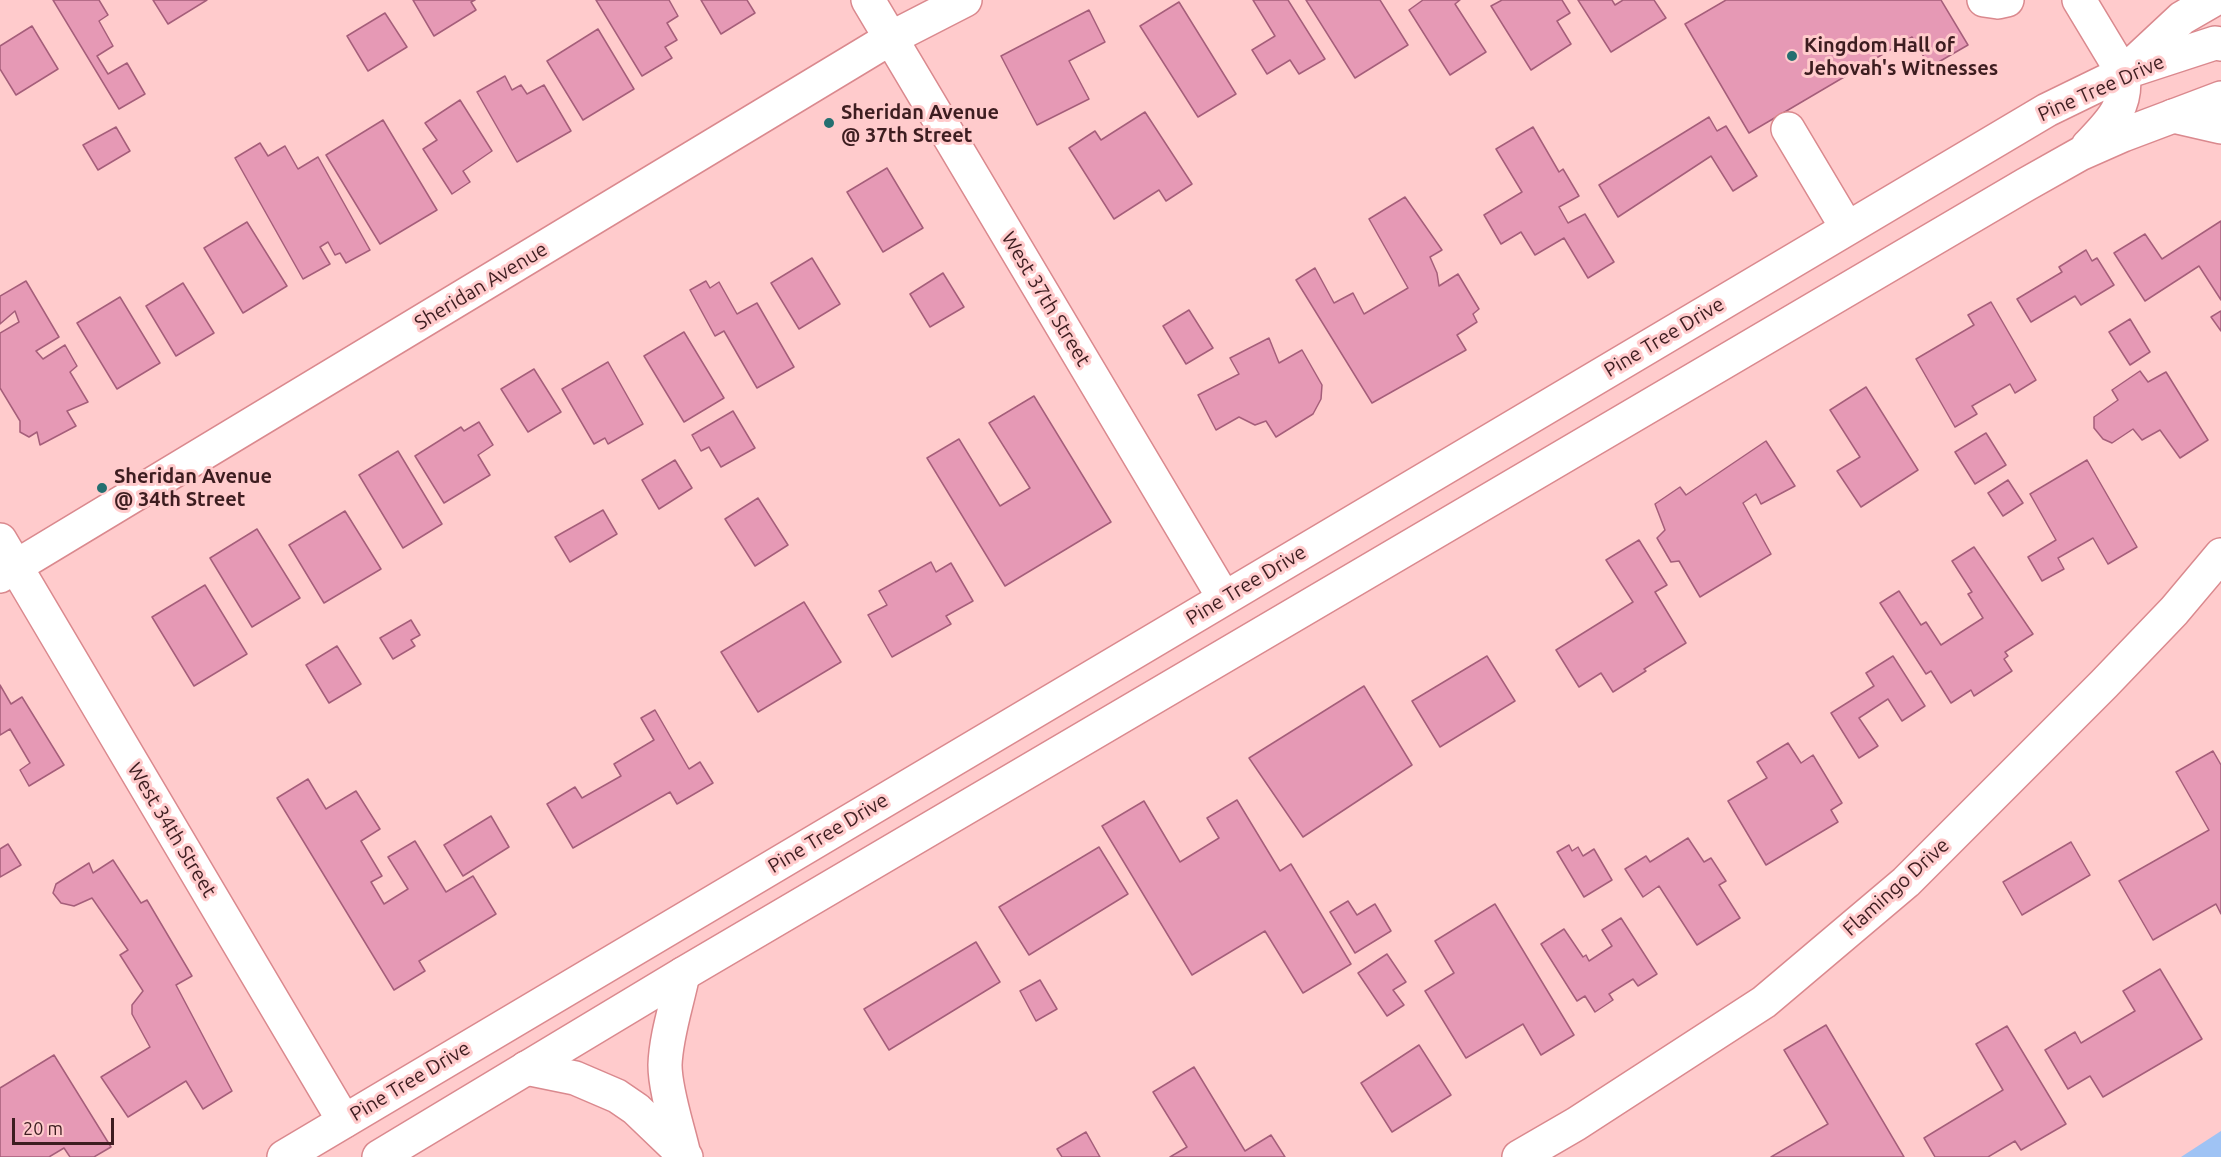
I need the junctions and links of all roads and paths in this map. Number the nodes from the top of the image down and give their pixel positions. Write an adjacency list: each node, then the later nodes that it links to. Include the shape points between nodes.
1 (868, 0): 7 (main road, West 37th Street)
2 (965, 0): 7 (main road, Sheridan Avenue)
3 (1984, 0): 4 (main road)
4 (2007, 0)
5 (2079, 0): 9 (main road)
6 (2212, 0): 9 (main road, via 2182,18)
7 (891, 38): 17 (main road, Sheridan Avenue); 18 (main road, West 37th Street)
8 (2221, 44): 9 (main road, Pine Tree Drive)
9 (2123, 73): 14 (main road, via 2125,89 2118,111); 15 (main road, Pine Tree Drive, via 2047,110)
10 (2221, 98): 11 (main road)
11 (2173, 116): 12 (main road); 14 (main road)
12 (2221, 127)
13 (1788, 129): 15 (main road)
14 (2080, 154): 19 (main road)
15 (1847, 228): 18 (main road, Pine Tree Drive)
16 (2221, 555): 25 (main road, Flamingo Drive, via 2104,684 1906,882 1764,1002)
17 (5, 561): 21 (main road, West 34th Street)
18 (1224, 598): 21 (main road, Pine Tree Drive)
19 (683, 974): 20 (main road); 22 (main road, via 665,1066)
20 (526, 1068): 22 (main road, via 575,1078 617,1096); 24 (main road)
21 (344, 1121): 23 (main road, Pine Tree Drive)
22 (685, 1156)
23 (284, 1157)
24 (380, 1157)
25 (1519, 1157)

